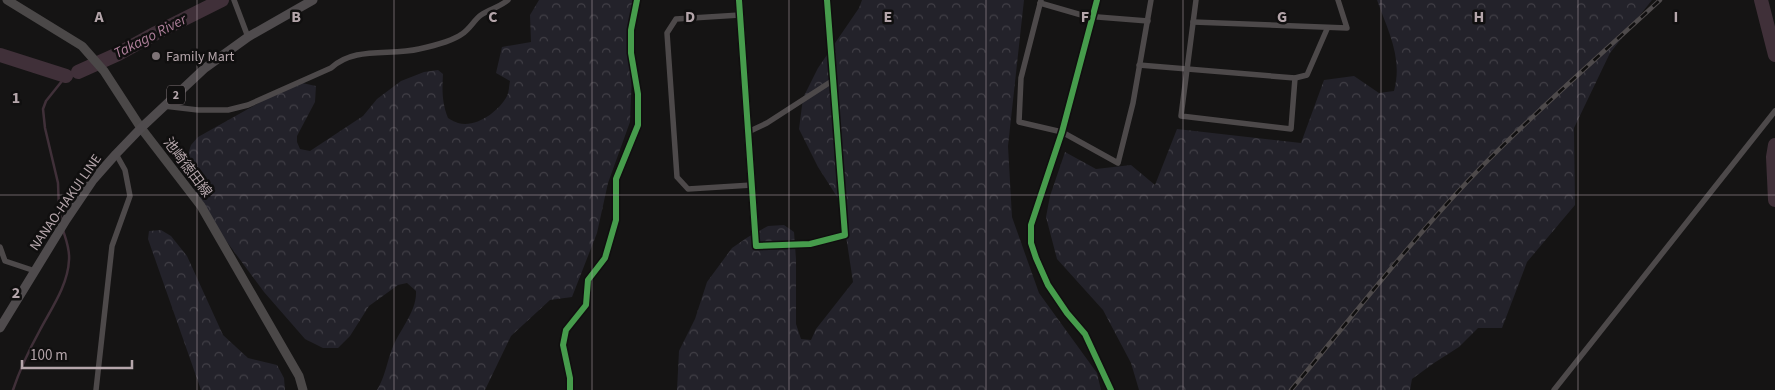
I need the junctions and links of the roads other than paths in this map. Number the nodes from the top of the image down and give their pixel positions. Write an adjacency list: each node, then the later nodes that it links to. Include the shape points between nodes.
1 (8, 0): 25 (main road, 池崎徳田線, via 90,53)
2 (234, 0): 18 (street)
3 (313, 0): 18 (main road, NANAO-HAKUI LINE / 2)
4 (508, 0): 23 (street, via 483,14 453,39 419,49 350,57 248,105 228,110)
5 (637, 0): 36 (street, via 631,30 631,53 638,94 638,125 616,179 616,220 605,258 588,280 586,305 566,330 563,345)
6 (739, 0): 13 (street)
7 (827, 0): 22 (street)
8 (1097, 0): 14 (street)
9 (1151, 0): 15 (street)
10 (1196, 0): 16 (street)
11 (1338, 0): 17 (street, via 1348,28)
12 (1040, 2): 14 (street); 27 (street, via 1021,78 1018,122)
13 (740, 15): 26 (street); 29 (street, via 676,19 667,33 677,177 688,189)
14 (1092, 17): 15 (street); 27 (street)
15 (1148, 21): 19 (street)
16 (1193, 22): 17 (street); 20 (street)
17 (1326, 29): 21 (street, via 1306,74)
18 (248, 37): 23 (main road, NANAO-HAKUI LINE / 2, via 205,68)
19 (1139, 65): 20 (street); 27 (street, via 1118,163)
20 (1187, 68): 21 (street); 21 (street, via 1181,116 1291,129)
21 (1295, 78)
22 (832, 81): 26 (street); 30 (street, via 845,235 810,244)
23 (164, 106): 25 (main road, NANAO-HAKUI LINE / 2)
24 (1775, 111): 38 (street)
25 (141, 128): 28 (main road, NANAO-HAKUI LINE / 2); 35 (main road, 池崎徳田線, via 201,206 299,376)
26 (748, 132): 29 (street)
27 (1062, 132): 37 (street, via 1031,225 1031,243 1048,285 1085,334)
28 (116, 154): 32 (main road, NANAO-HAKUI LINE / 2, via 93,180); 34 (street, via 125,170 130,196 112,246)
29 (752, 185): 30 (street)
30 (756, 246)
31 (0, 247): 32 (street, via 5,260)
32 (35, 271): 33 (main road, NANAO-HAKUI LINE / 2)
33 (0, 328)
34 (96, 390)
35 (303, 390)
36 (570, 390)
37 (1111, 390)
38 (1554, 390)

